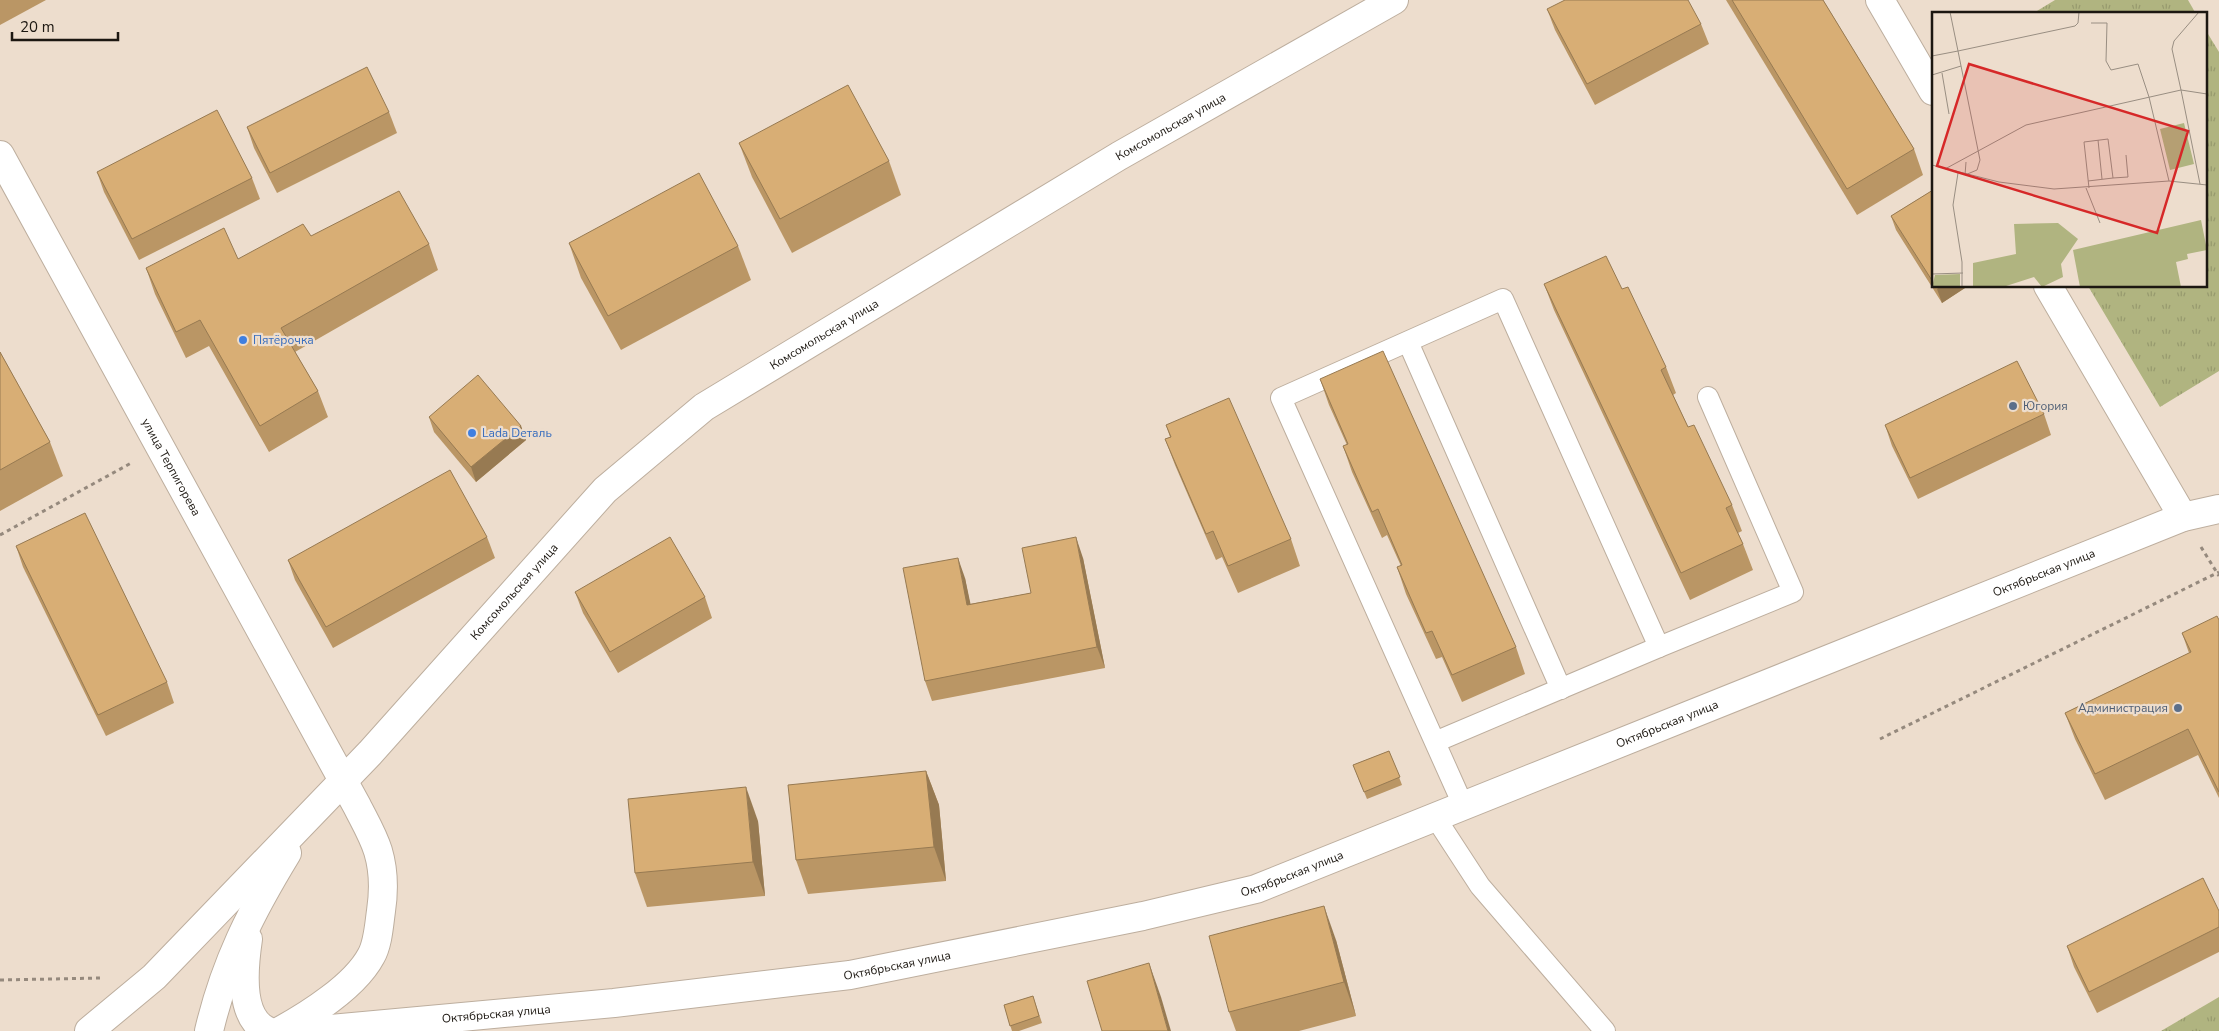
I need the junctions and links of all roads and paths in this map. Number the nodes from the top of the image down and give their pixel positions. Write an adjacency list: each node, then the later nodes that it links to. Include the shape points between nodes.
1 (1394, 0): 17 (main road, Комсомольская улица, via 1119,156 704,407 605,490)
2 (1880, 0): 3 (main road)
3 (1932, 89)
4 (0, 154): 8 (main road, улица Терпигорева)
5 (2049, 288): 10 (main road)
6 (1408, 342): 13 (lane, via 1503,299); 14 (lane); 16 (lane, via 1281,398)
7 (1708, 397): 13 (lane, via 1793,592)
8 (160, 447): 11 (path); 17 (main road, улица Терпигорева)
9 (2219, 509): 10 (main road, Октябрьская улица)
10 (2183, 517): 19 (main road, Октябрьская улица)
11 (0, 535)
12 (2218, 573): 15 (path)
13 (1660, 647): 14 (lane)
14 (1561, 689): 16 (lane)
15 (1880, 739)
16 (1435, 742): 19 (lane)
17 (342, 781): 18 (main road, улица Терпигорева); 20 (main road, Комсомольская улица)
18 (357, 806): 20 (main road, via 348,801 336,801); 28 (main road, улица Терпигорева, via 377,850 383,874 383,902 372,956 356,975 310,1014)
19 (1464, 806): 21 (main road, Октябрьская улица)
20 (314, 810): 22 (main road); 25 (main road, via 154,977)
21 (1435, 817): 29 (main road, Октябрьская улица, via 1256,889 1143,916 850,975 614,1003); 30 (lane, via 1480,886)
22 (251, 915): 26 (main road, via 228,966); 27 (main road, via 245,983 252,1016 259,1027)
23 (106, 978): 24 (path)
24 (0, 980)
25 (89, 1031)
26 (209, 1031)
27 (268, 1031)
28 (280, 1031)
29 (308, 1031)
30 (1605, 1031)

